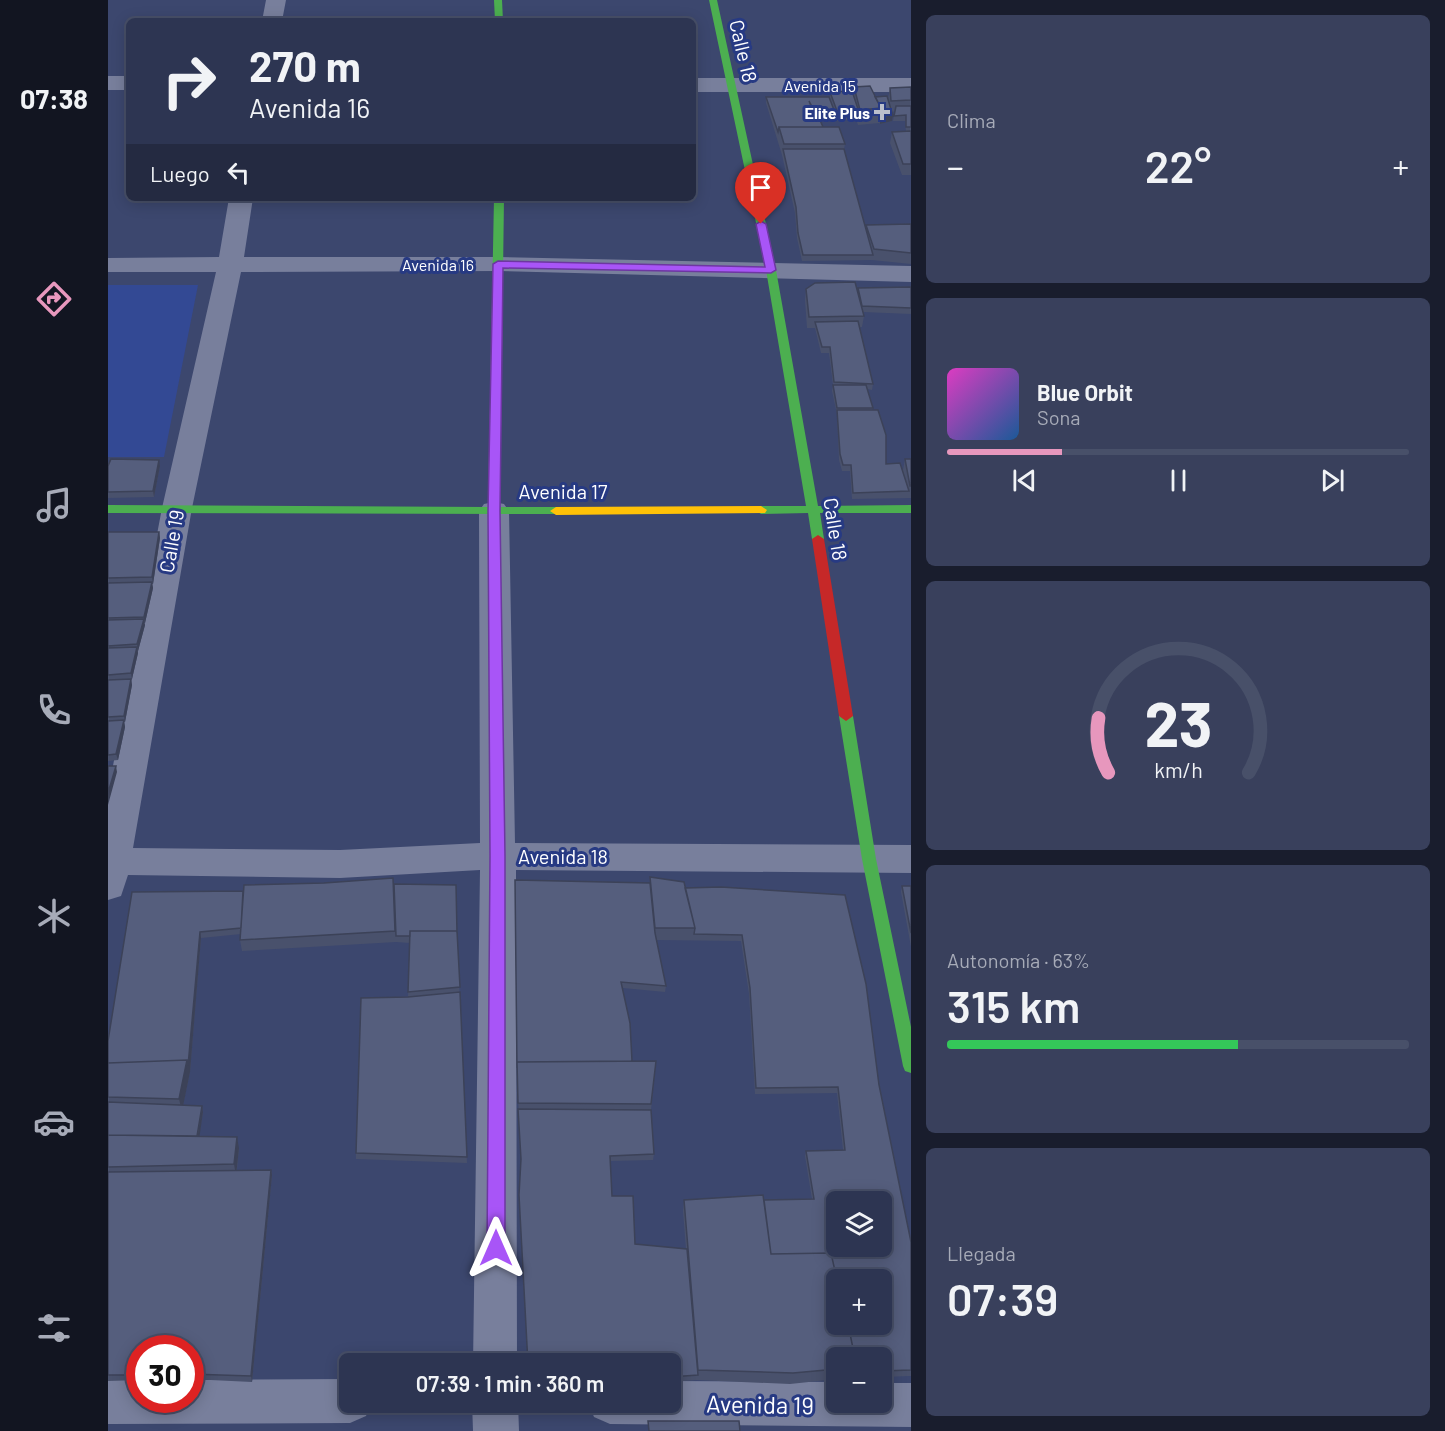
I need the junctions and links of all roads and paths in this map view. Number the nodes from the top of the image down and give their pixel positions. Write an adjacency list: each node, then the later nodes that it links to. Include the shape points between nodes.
1 (276, 0): 4 (street)
2 (498, 0): 5 (street)
3 (713, 0): 9 (street, Calle 18)
4 (273, 18)
5 (499, 18)
6 (108, 83): 7 (street)
7 (126, 83)
8 (696, 85): 9 (street, Avenida 15)
9 (732, 85): 10 (street, Avenida 15); 16 (street, Calle 18)
10 (911, 85)
11 (240, 201): 13 (street, Calle 19)
12 (499, 201): 14 (street)
13 (230, 264): 14 (street, Avenida 16); 15 (street, Avenida 16); 18 (street, Calle 19)
14 (498, 264): 16 (street, Avenida 16); 22 (street)
15 (108, 265)
16 (771, 270): 17 (street, Avenida 16); 21 (street, Calle 18)
17 (911, 274)
18 (177, 508): 19 (street, Avenida 17); 22 (street, Avenida 17); 26 (street, Calle 19)
19 (108, 509)
20 (911, 509): 21 (street, Avenida 17)
21 (813, 510): 22 (street, Avenida 17); 24 (street, Calle 18)
22 (494, 511): 23 (street)
23 (498, 856): 24 (street, Avenida 18); 26 (street, Avenida 18); 28 (street)
24 (869, 859): 25 (street, Avenida 18); 27 (street, Calle 18)
25 (911, 859)
26 (110, 869)
27 (911, 1066)
28 (495, 1353)
29 (339, 1401): 30 (street)
30 (108, 1402)
31 (681, 1403): 32 (street, Avenida 19)
32 (911, 1405)
33 (495, 1413): 34 (street)
34 (495, 1431)

